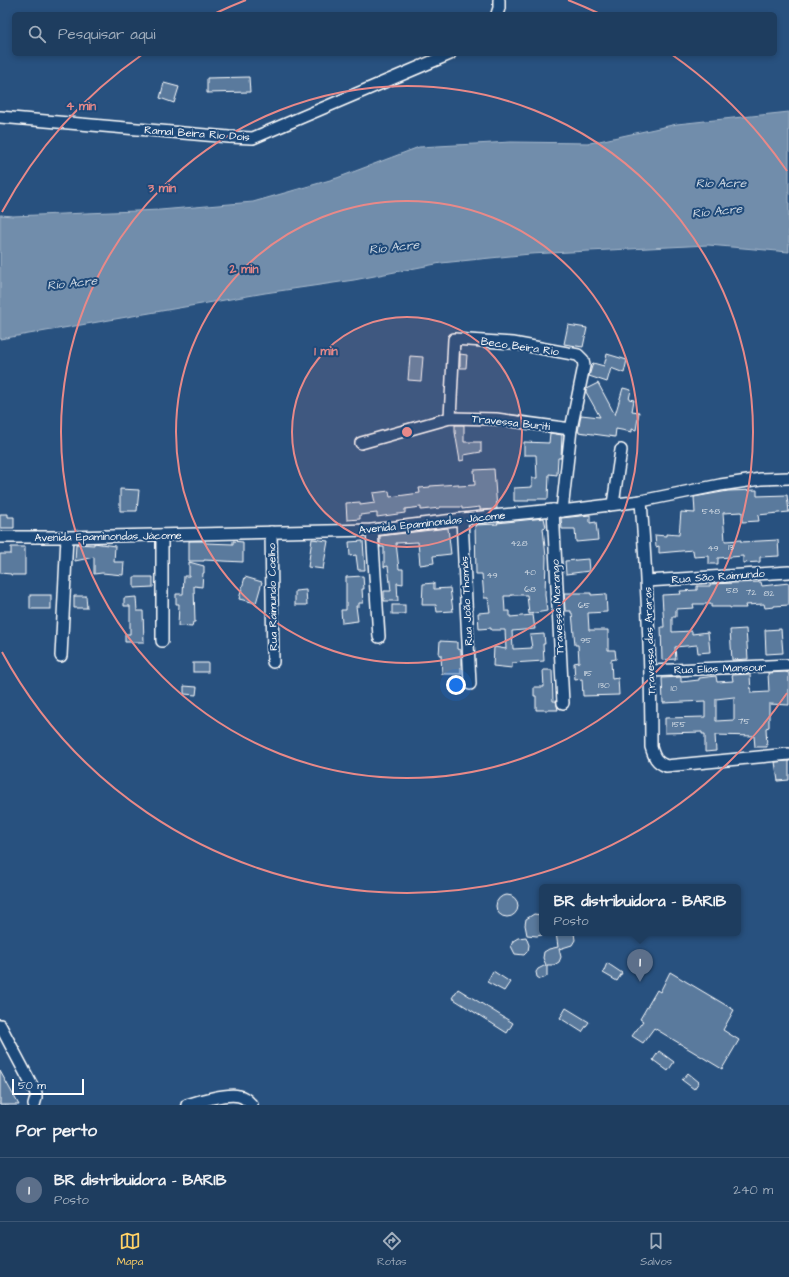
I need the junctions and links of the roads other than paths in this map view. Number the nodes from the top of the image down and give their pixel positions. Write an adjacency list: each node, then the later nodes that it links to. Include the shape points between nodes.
1 (499, 0): 2 (street)
2 (498, 12)
3 (445, 56): 4 (street, Ramal Beira Rio Dois, via 253,138)
4 (0, 117)
5 (583, 360): 6 (street, Beco Beira Rio, via 578,355 513,343 454,339); 7 (street, Travessa Morango, via 584,366)
6 (450, 418): 7 (street, Travessa Buriti, via 496,419); 8 (street, Travessa Buriti)
7 (571, 429): 13 (street, Travessa Morango)
8 (361, 443)
9 (621, 450): 12 (street)
10 (789, 478): 11 (street, Avenida Epaminondas Jácome, via 720,485)
11 (641, 501): 12 (street, Avenida Epaminondas Jácome); 21 (street, Travessa das Araras)
12 (613, 504): 13 (street, Avenida Epaminondas Jácome)
13 (557, 511): 14 (street, Avenida Epaminondas Jácome); 29 (street, Travessa Morango)
14 (462, 519): 15 (street, Avenida Epaminondas Jácome); 28 (street, Rua João Thomás)
15 (372, 530): 16 (street, Avenida Epaminondas Jácome); 22 (street)
16 (271, 532): 17 (street, Avenida Epaminondas Jácome); 25 (street, Rua Raimundo Coelho)
17 (162, 535): 19 (street, Avenida Epaminondas Jácome); 23 (street)
18 (0, 537): 19 (street, Avenida Epaminondas Jácome)
19 (67, 537): 24 (street)
20 (789, 572): 21 (street, Rua São Raimundo)
21 (647, 581): 27 (street, Travessa das Araras)
22 (378, 638)
23 (162, 641)
24 (61, 656)
25 (273, 662)
26 (789, 665): 27 (street, Rua Elias Mansour)
27 (651, 671): 30 (street, Travessa das Araras, via 651,747 654,758 660,764 666,766)
28 (470, 684)
29 (563, 703)
30 (789, 754)
31 (0, 1025): 32 (street, via 36,1093)
32 (34, 1105)
33 (187, 1105): 34 (street, via 235,1095 243,1097)
34 (252, 1105)

